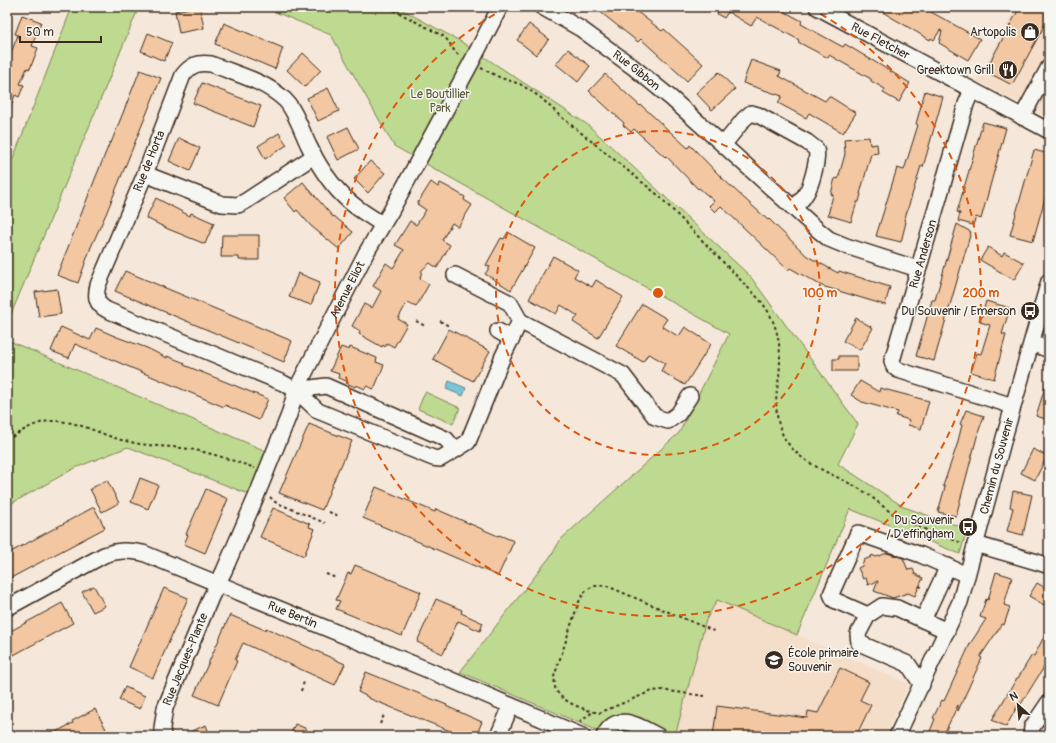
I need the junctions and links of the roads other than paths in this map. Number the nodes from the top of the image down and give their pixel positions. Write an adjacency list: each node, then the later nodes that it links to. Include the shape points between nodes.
1 (500, 7): 12 (street, Avenue Eliot)
2 (542, 7): 8 (street, Rue Gibbon, via 581,29 632,67)
3 (817, 7): 5 (street, Rue Fletcher)
4 (1049, 67): 6 (street)
5 (972, 90): 6 (street, Rue Fletcher); 13 (street, Rue Anderson)
6 (1022, 117): 7 (street, Rue Fletcher)
7 (1049, 131)
8 (724, 144): 11 (street, Rue Gibbon); 11 (street, via 751,113 816,148 816,162 805,195)
9 (314, 156): 10 (street, via 238,204 222,204); 10 (street, Rue de Horta, via 292,112 278,94 260,84 203,63 188,68 183,75); 12 (street, Rue de Horta, via 341,195)
10 (145, 174): 21 (street, Rue de Horta, via 98,285 98,303 107,310)
11 (794, 208): 13 (street, Rue Gibbon, via 830,239)
12 (382, 224): 21 (street, Avenue Eliot)
13 (918, 269): 23 (street, Rue Anderson, via 892,361 894,367)
14 (455, 275): 16 (street, via 510,303)
15 (1049, 281): 19 (street, Chemin du Souvenir)
16 (520, 321): 18 (street); 22 (street, via 622,375 655,417 668,421 678,414)
17 (498, 331): 18 (street)
18 (512, 339): 26 (street, via 468,442)
19 (1032, 344): 20 (street); 23 (street, Chemin du Souvenir)
20 (1049, 350)
21 (296, 390): 24 (street, via 326,386); 25 (street, via 318,411); 31 (street, Avenue Eliot, via 289,415 259,491)
22 (690, 396)
23 (1013, 406): 27 (street, Chemin du Souvenir)
24 (385, 411): 25 (street); 26 (street, via 446,439)
25 (376, 436): 26 (street, via 440,459)
26 (455, 450)
27 (970, 544): 29 (street); 30 (street, Chemin du Souvenir)
28 (948, 566): 30 (street); 33 (street, via 858,533 831,594 834,600); 34 (street)
29 (1049, 566)
30 (967, 575): 35 (street, Chemin du Souvenir, via 960,602)
31 (217, 584): 32 (street, Rue Bertin, via 143,553 121,550 104,555); 38 (street, Rue Bertin); 40 (street, Rue Jacques-Plante, via 165,708)
32 (7, 608)
33 (868, 615): 34 (street, via 882,606 898,608); 36 (street, via 858,634 859,643 908,664)
34 (923, 620): 35 (street)
35 (947, 631): 36 (street, Chemin du Souvenir)
36 (922, 685): 44 (street, Chemin du Souvenir)
37 (1049, 702): 45 (street, via 1032,727)
38 (511, 706): 39 (street, Rue Bertin); 41 (street)
39 (581, 730)
40 (163, 736)
41 (498, 736)
42 (604, 736): 43 (street, via 617,722 627,722)
43 (658, 736)
44 (897, 736)
45 (1031, 736)

